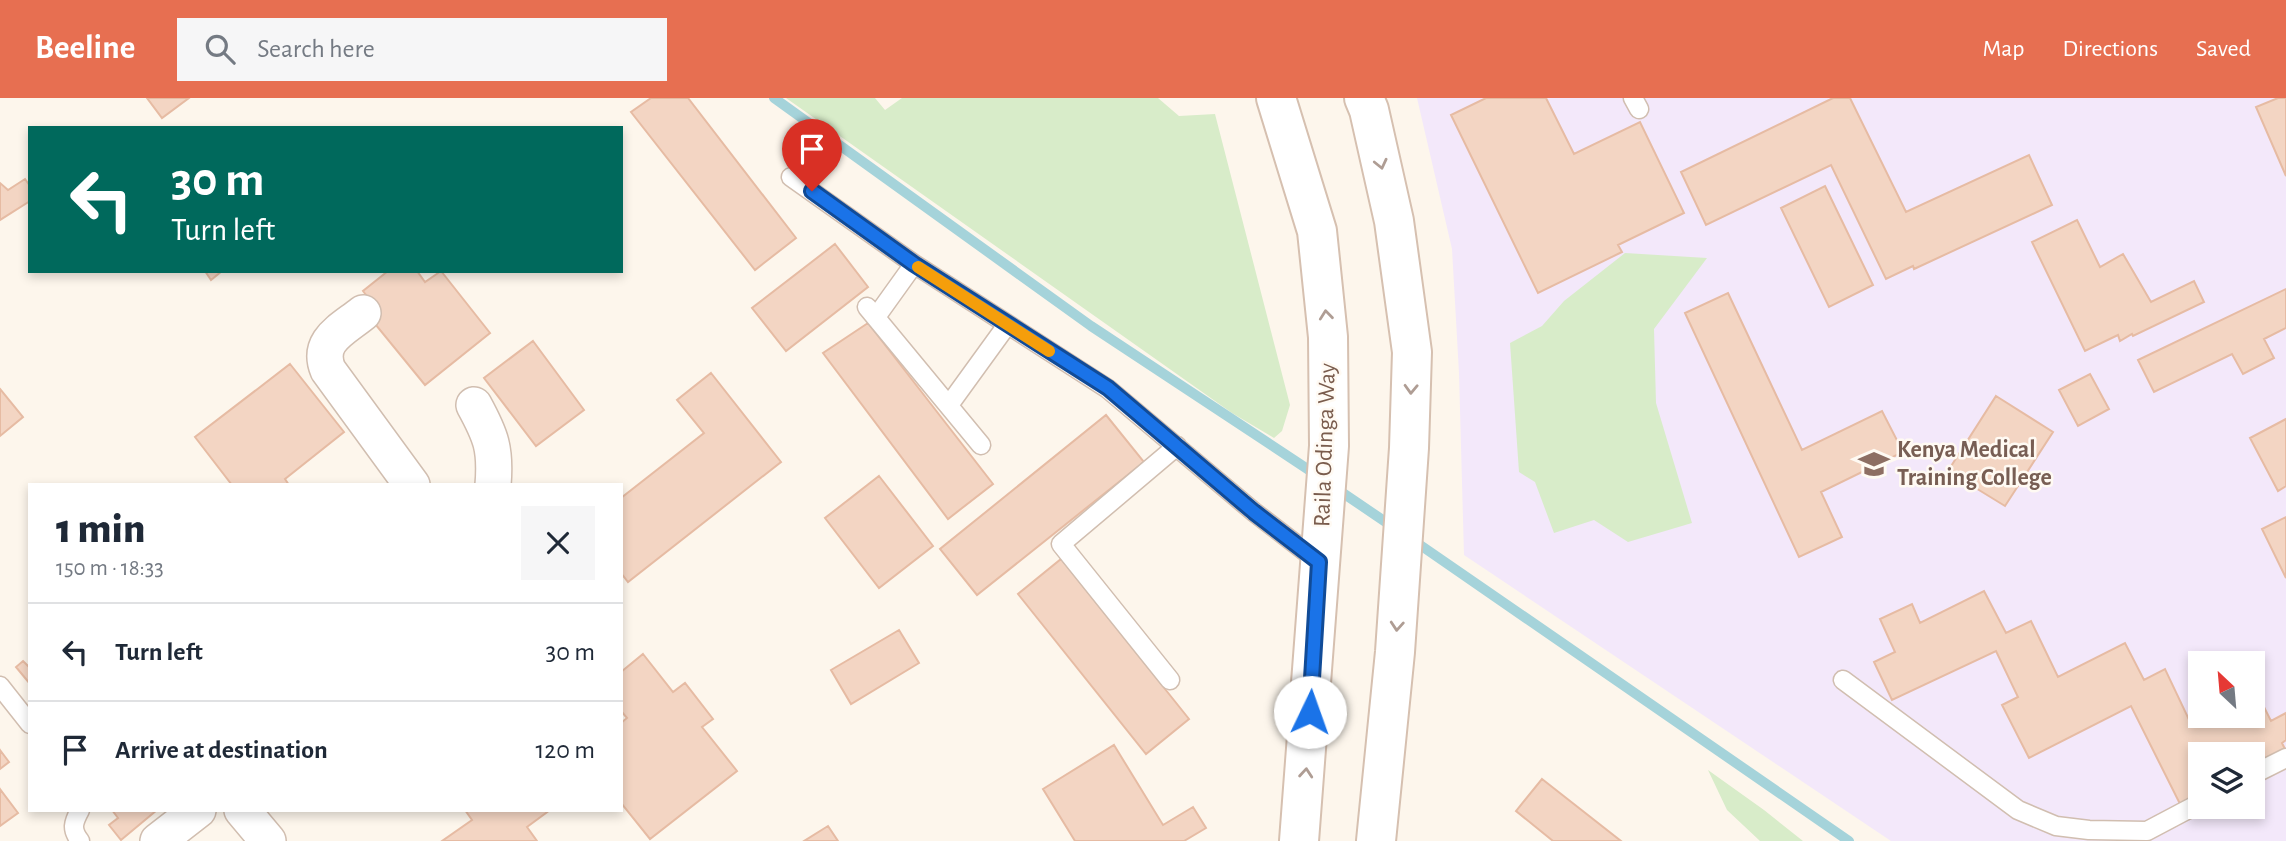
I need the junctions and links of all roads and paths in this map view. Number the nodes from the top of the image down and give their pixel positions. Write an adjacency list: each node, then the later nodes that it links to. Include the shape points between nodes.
1 (1276, 98): 13 (main road, Raila Odinga Way, one-way to 1, via 1328,457 1328,337 1317,231)
2 (1364, 98): 28 (main road, one-way to 28, via 1394,221 1412,352 1402,558)
3 (791, 177): 4 (lane)
4 (914, 264): 6 (lane); 8 (lane, via 871,312)
5 (363, 313): 11 (street, via 327,343 323,357)
6 (1007, 325): 8 (lane); 10 (lane, via 1108,388)
7 (474, 405): 12 (street, via 489,432 495,460)
8 (949, 405): 9 (lane)
9 (981, 444)
10 (1177, 446): 13 (lane); 14 (lane, via 1061,544)
11 (411, 483)
12 (493, 483)
13 (1319, 562): 27 (main road, Raila Odinga Way, one-way to 13)
14 (1170, 680)
15 (1843, 680): 20 (lane, via 2018,810 2056,826 2147,831)
16 (0, 685): 17 (lane)
17 (28, 721)
18 (2286, 758): 19 (lane)
19 (2265, 768)
20 (2188, 809)
21 (79, 812): 24 (lane, via 72,824)
22 (195, 812): 25 (street)
23 (244, 812): 26 (street)
24 (80, 841)
25 (158, 841)
26 (268, 841)
27 (1300, 841)
28 (1376, 841)

